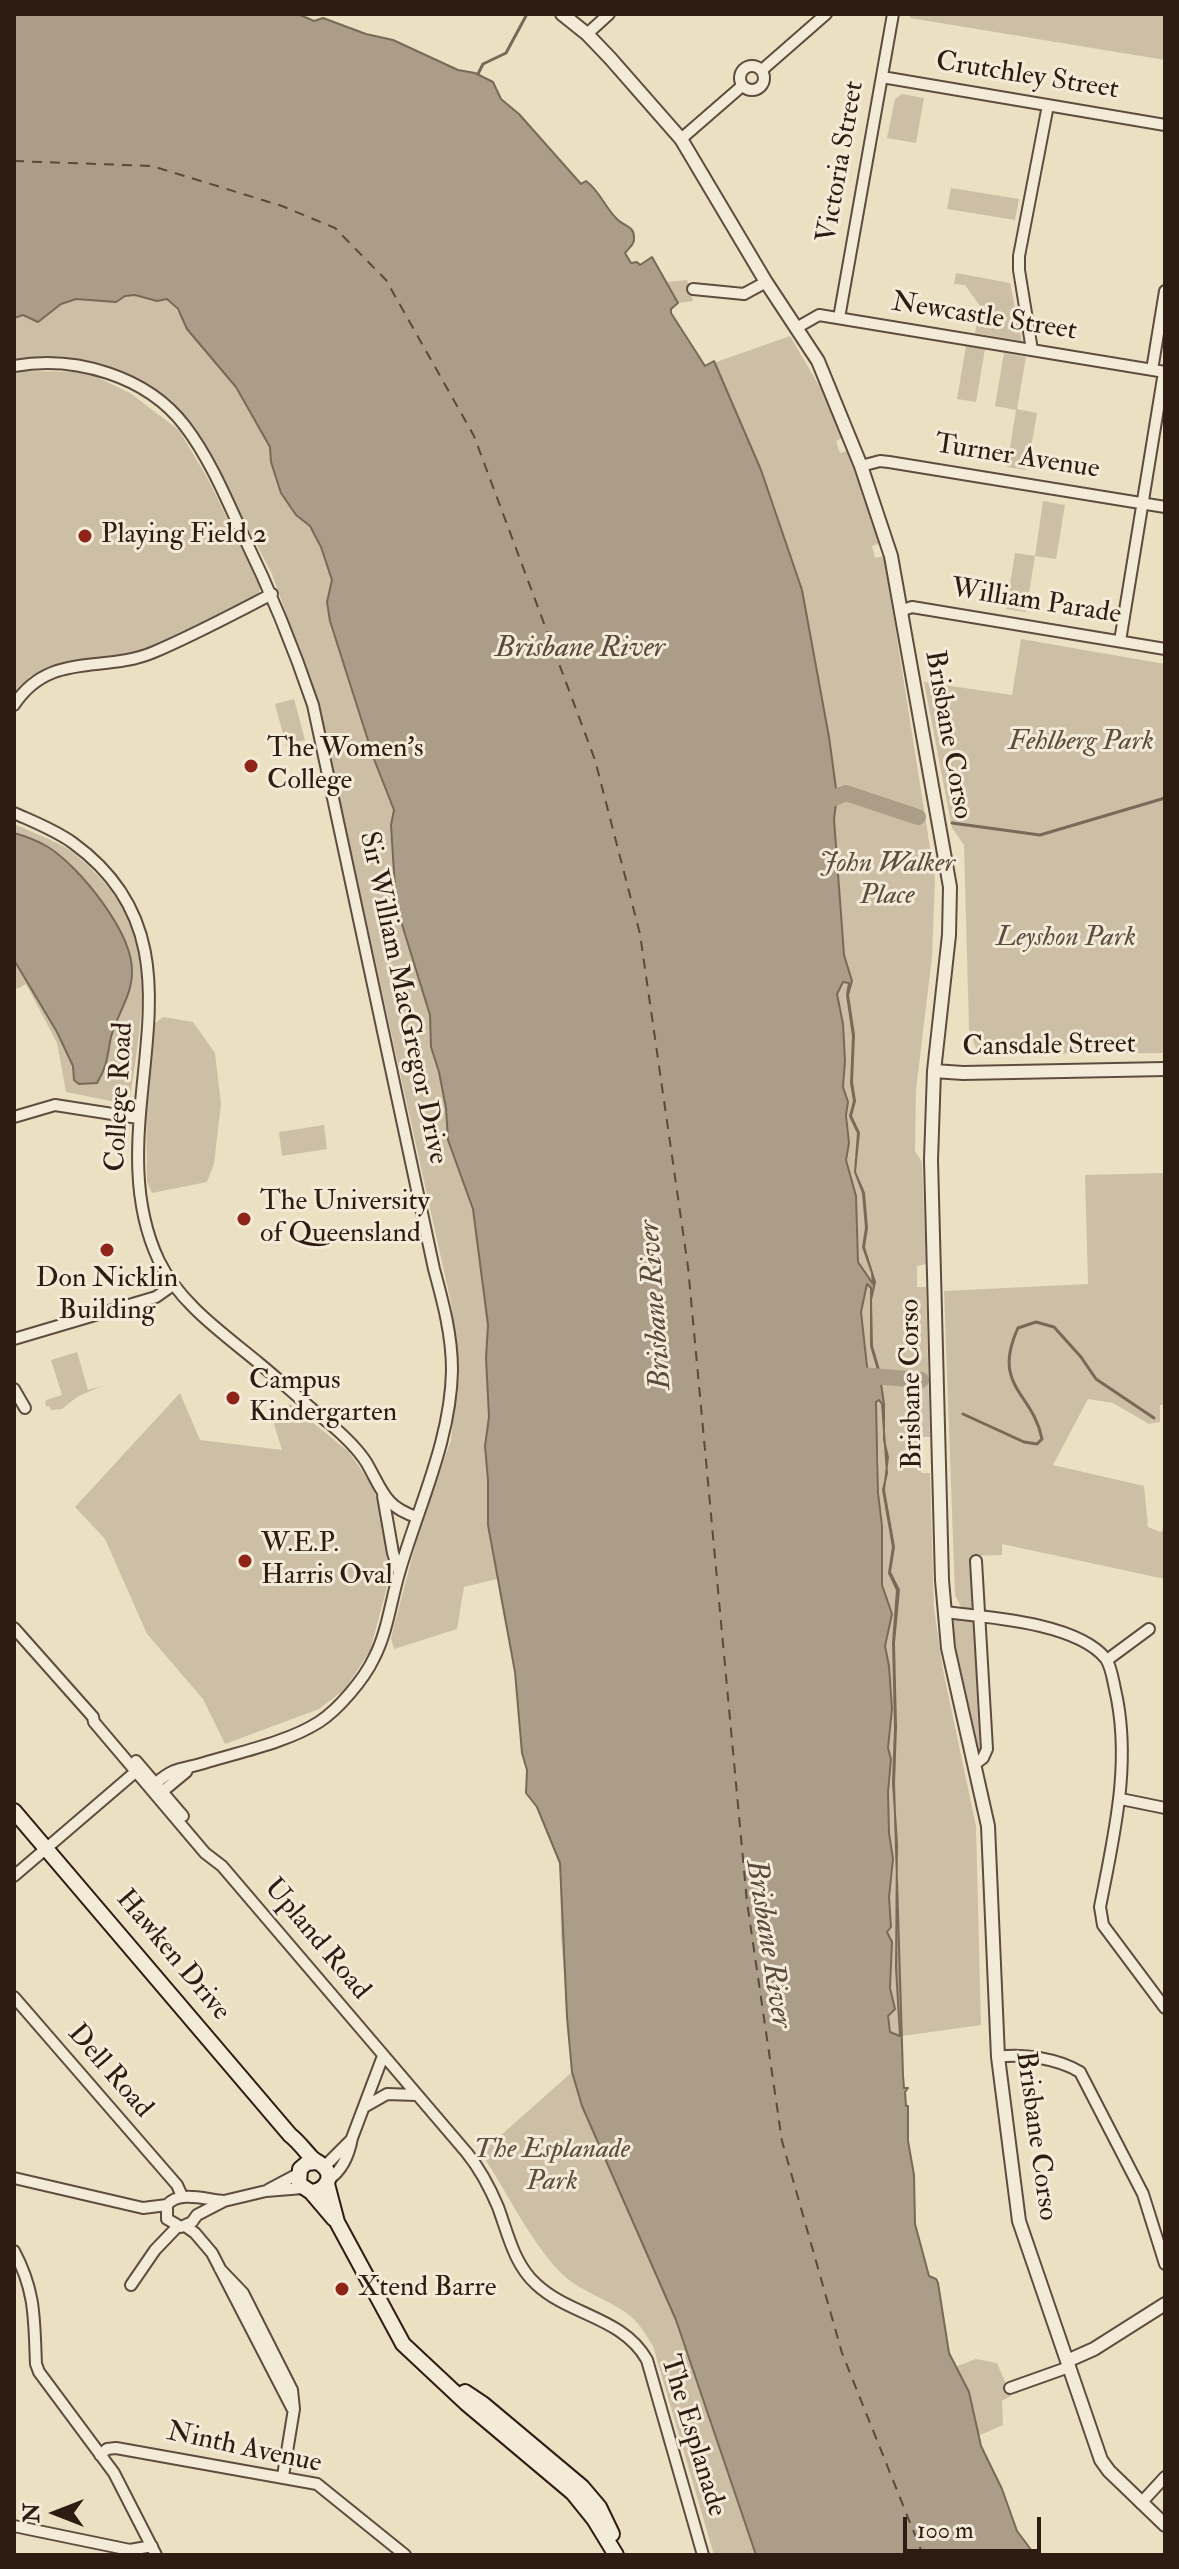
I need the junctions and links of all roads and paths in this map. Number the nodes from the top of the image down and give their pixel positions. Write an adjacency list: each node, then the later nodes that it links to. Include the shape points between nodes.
1 (562, 14): 5 (street, Brisbane Corso)
2 (609, 14): 5 (street)
3 (826, 14): 6 (street)
4 (890, 15): 7 (street, Victoria Street)
5 (587, 34): 11 (street, Brisbane Corso)
6 (762, 70): 8 (street, via 744,69); 8 (street, via 761,87 752,91)
7 (882, 77): 9 (street, Crutchley Street); 15 (street, Victoria Street)
8 (742, 86): 11 (street)
9 (1048, 105): 10 (street, Crutchley Street); 17 (street, via 1019,256)
10 (1165, 125)
11 (681, 139): 12 (street, Brisbane Corso)
12 (766, 282): 13 (street, via 744,294); 16 (street, Brisbane Corso)
13 (693, 289)
14 (1165, 291): 19 (street)
15 (839, 318): 16 (street, Newcastle Street, via 819,315); 17 (street, Newcastle Street)
16 (798, 327): 21 (street, Brisbane Corso, via 818,361)
17 (1032, 350): 19 (street, Newcastle Street)
18 (14, 366): 24 (street, Sir William MacGregor Drive, via 86,366 119,377 167,407 208,462)
19 (1152, 370): 20 (street, Newcastle Street)
20 (1165, 372): 22 (street)
21 (861, 466): 22 (street, Turner Avenue, via 889,462); 25 (street, Brisbane Corso, via 891,556)
22 (1143, 503): 23 (street, Turner Avenue); 26 (street)
23 (1165, 507)
24 (272, 594): 28 (street, via 152,654 61,669 31,682); 39 (street, Sir William MacGregor Drive, via 313,705 448,1323 448,1405)
25 (900, 611): 26 (street, William Parade, via 912,607); 31 (street, Brisbane Corso, via 950,887)
26 (1120, 641): 27 (street, William Parade)
27 (1165, 649)
28 (14, 705)
29 (14, 813): 33 (street, College Road, via 54,831 95,860 133,911 150,989)
30 (1165, 1069): 31 (street, Cansdale Street)
31 (934, 1071): 42 (street, Brisbane Corso, via 931,1160)
32 (14, 1117): 33 (street, via 55,1105)
33 (138, 1118): 34 (street, College Road, via 143,1205 158,1258)
34 (173, 1285): 35 (street, via 156,1297); 38 (street, College Road, via 338,1431 365,1461)
35 (14, 1339)
36 (14, 1389): 37 (street)
37 (25, 1408)
38 (383, 1496): 39 (street); 41 (street, College Road)
39 (417, 1517): 41 (street, Sir William MacGregor Drive)
40 (976, 1561): 43 (street, Brisbane Corso)
41 (399, 1572): 49 (street, Sir William MacGregor Drive, via 376,1655 331,1713 294,1734 176,1768)
42 (944, 1612): 43 (street); 47 (street, Brisbane Corso)
43 (980, 1616): 46 (street, via 1058,1630); 47 (street, Brisbane Corso, via 987,1749)
44 (14, 1628): 48 (street, Upland Road)
45 (1149, 1629): 46 (street)
46 (1107, 1660): 50 (street, via 1120,1708)
47 (975, 1764): 58 (street, Brisbane Corso, via 988,1826)
48 (139, 1769): 49 (street, Upland Road); 53 (street)
49 (158, 1789): 57 (street, Upland Road)
50 (1121, 1799): 51 (street); 56 (street, via 1100,1907 1103,1925)
51 (1165, 1808)
52 (14, 1811): 53 (main road, Hawken Drive)
53 (46, 1849): 54 (street); 61 (main road, Hawken Drive)
54 (14, 1876)
55 (14, 1997): 65 (street, Dell Road, via 168,2177)
56 (1165, 2008)
57 (383, 2056): 59 (street, The Esplanade); 60 (street)
58 (998, 2057): 75 (street, via 1068,2065 1080,2072 1143,2194); 78 (street, Brisbane Corso, via 1019,2221)
59 (416, 2095): 60 (street, via 387,2094); 89 (street, The Esplanade, via 482,2174 522,2270 552,2298 612,2324 641,2349)
60 (363, 2108): 62 (street, via 352,2138)
61 (290, 2135): 62 (main road, Hawken Drive); 64 (main road, Hawken Drive)
62 (324, 2173): 64 (main road, via 307,2163); 64 (main road, via 320,2191); 70 (main road, Hawken Drive)
63 (14, 2178): 67 (street)
64 (303, 2181): 66 (street); 70 (main road, Hawken Drive)
65 (178, 2199): 66 (street); 67 (street); 68 (street, via 195,2205); 69 (street)
66 (224, 2201): 68 (street)
67 (143, 2208): 69 (street)
68 (196, 2216): 71 (street); 74 (street)
69 (167, 2219): 71 (street); 72 (street)
70 (337, 2222): 88 (main road, Hawken Drive, via 411,2354 573,2493)
71 (181, 2226): 72 (street); 74 (street)
72 (155, 2250): 76 (street)
73 (14, 2251): 80 (street, via 35,2304 38,2369)
74 (212, 2253): 81 (street, via 243,2293 293,2394)
75 (1165, 2264)
76 (131, 2285)
77 (1165, 2304): 78 (street)
78 (1068, 2364): 79 (street); 83 (street, Brisbane Corso, via 1101,2460)
79 (1010, 2388)
80 (100, 2455): 81 (street, Ninth Avenue, via 116,2448); 86 (street)
81 (283, 2476): 87 (street, Ninth Avenue, via 325,2487)
82 (1165, 2477): 83 (street)
83 (1141, 2503): 84 (street, Brisbane Corso)
84 (1165, 2525)
85 (14, 2526): 86 (street)
86 (154, 2551)
87 (405, 2555)
88 (616, 2555)
89 (703, 2555)

